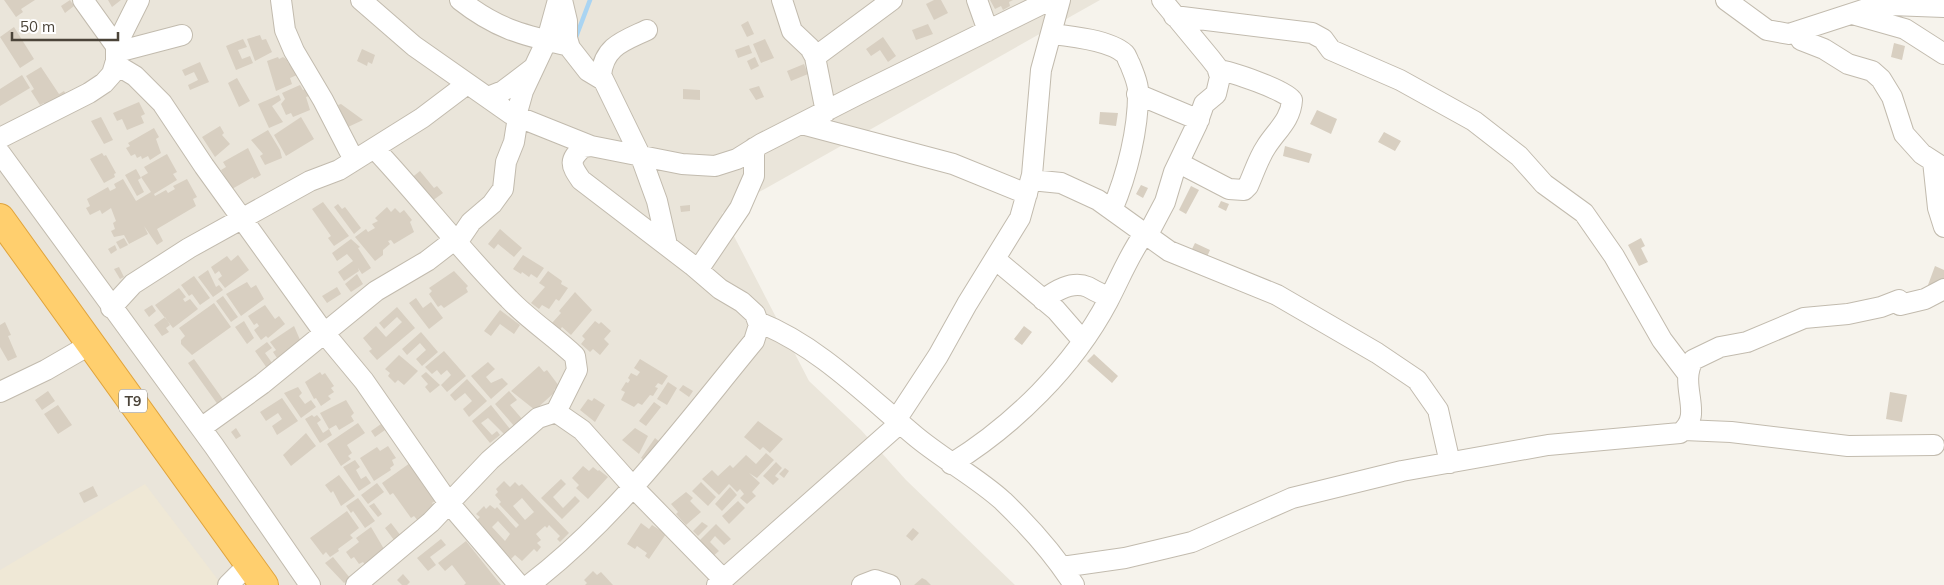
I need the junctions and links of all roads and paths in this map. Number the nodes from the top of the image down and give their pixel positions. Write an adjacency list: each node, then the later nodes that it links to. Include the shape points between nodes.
1 (84, 0): 25 (street)
2 (139, 0): 25 (street)
3 (281, 0): 44 (street, via 285,30 294,51)
4 (361, 0): 31 (street, via 414,46)
5 (460, 0): 22 (street, via 514,33)
6 (558, 0): 22 (street)
7 (562, 0): 24 (street)
8 (782, 0): 27 (street, via 792,32)
9 (892, 0): 27 (street)
10 (977, 0): 19 (street)
11 (1050, 0): 19 (street)
12 (1060, 0): 20 (street)
13 (1162, 0): 17 (street)
14 (1726, 0): 16 (street, via 1750,20 1779,33 1789,34)
15 (1944, 7): 16 (street, via 1891,5)
16 (1850, 13): 26 (street, via 1905,28)
17 (1174, 16): 29 (street); 65 (street, via 1312,33 1323,39 1331,50 1400,80 1474,121 1519,156 1544,184 1584,213 1614,256 1662,340)
18 (647, 30): 30 (street, via 611,49 602,62)
19 (988, 30): 34 (street)
20 (1051, 34): 32 (street, via 1090,40 1125,54 1135,76); 47 (street, via 1041,70)
21 (182, 35): 25 (street)
22 (547, 40): 24 (street); 28 (street)
23 (1802, 40): 46 (street, via 1877,75 1892,97 1904,134 1911,144)
24 (569, 46): 30 (street, via 588,71)
25 (116, 54): 38 (street, via 112,74 97,88); 50 (street, via 162,102)
26 (1944, 54)
27 (815, 56): 34 (street)
28 (532, 69): 33 (street); 35 (street)
29 (1218, 70): 36 (street, via 1220,77 1216,94 1204,104); 45 (street, via 1286,93 1292,100 1290,110 1265,147 1244,190 1229,188)
30 (603, 80): 43 (street)
31 (467, 84): 33 (street); 41 (street)
32 (1137, 94): 36 (street); 48 (street, via 1128,155)
33 (488, 97): 35 (street)
34 (826, 112): 37 (street)
35 (517, 116): 39 (street); 53 (street, via 503,189)
36 (1199, 120): 45 (street)
37 (802, 124): 40 (street); 47 (street)
38 (0, 138)
39 (591, 146): 43 (street); 54 (street, via 583,147 572,162 581,180)
40 (754, 148): 43 (street, via 737,159 715,166); 56 (street, via 754,176 746,195)
41 (375, 149): 44 (street); 53 (street, via 418,195)
42 (0, 153): 60 (street)
43 (641, 157): 54 (street, via 659,208)
44 (354, 160): 50 (street)
45 (1179, 163): 52 (street, via 1165,202)
46 (1939, 164): 51 (street, via 1938,208)
47 (1029, 187): 48 (street, via 1061,182); 55 (street, via 1020,218)
48 (1112, 210): 52 (street)
49 (0, 218): 64 (highway, T9)
50 (242, 218): 60 (street, via 133,284); 62 (street)
51 (1944, 227)
52 (1146, 235): 58 (street, via 1118,276); 72 (street, via 1169,251 1277,295 1417,380 1438,410)
53 (455, 242): 62 (street, via 376,291); 67 (street, via 510,301 575,356 577,370)
54 (667, 245): 56 (street)
55 (995, 260): 59 (street); 68 (street)
56 (698, 270): 61 (street, via 742,302)
57 (1944, 289): 65 (street, via 1925,300 1848,314 1804,318 1747,342 1720,347 1693,360)
58 (1110, 297): 59 (street, via 1086,286 1073,286 1060,288); 63 (street)
59 (1043, 300): 63 (street)
60 (111, 308): 69 (street)
61 (758, 322): 68 (street, via 815,354); 74 (street, via 754,342)
62 (325, 334): 69 (street); 75 (street, via 364,381)
63 (1083, 341): 73 (street, via 1006,427)
64 (91, 344): 66 (street); 76 (highway, T9)
65 (1687, 373): 70 (street, via 1692,418)
66 (0, 392)
67 (556, 412): 74 (street, via 582,430); 75 (street, via 538,418)
68 (898, 422): 73 (street); 78 (street)
69 (201, 428): 80 (street)
70 (1684, 430): 71 (street, via 1731,432 1848,446); 72 (street, via 1667,436 1548,445)
71 (1934, 445)
72 (1450, 462): 77 (street, via 1292,498 1192,542 1125,558)
73 (951, 464): 77 (street, via 1002,500 1050,550)
74 (633, 487): 78 (street); 83 (street)
75 (448, 502): 81 (street, via 431,522); 82 (street)
76 (256, 574): 79 (street)
77 (1066, 578)
78 (720, 582)
79 (228, 585)
80 (310, 585)
81 (356, 585)
82 (520, 585)
83 (529, 585)
84 (862, 585): 85 (street, via 875,580)
85 (890, 585)

